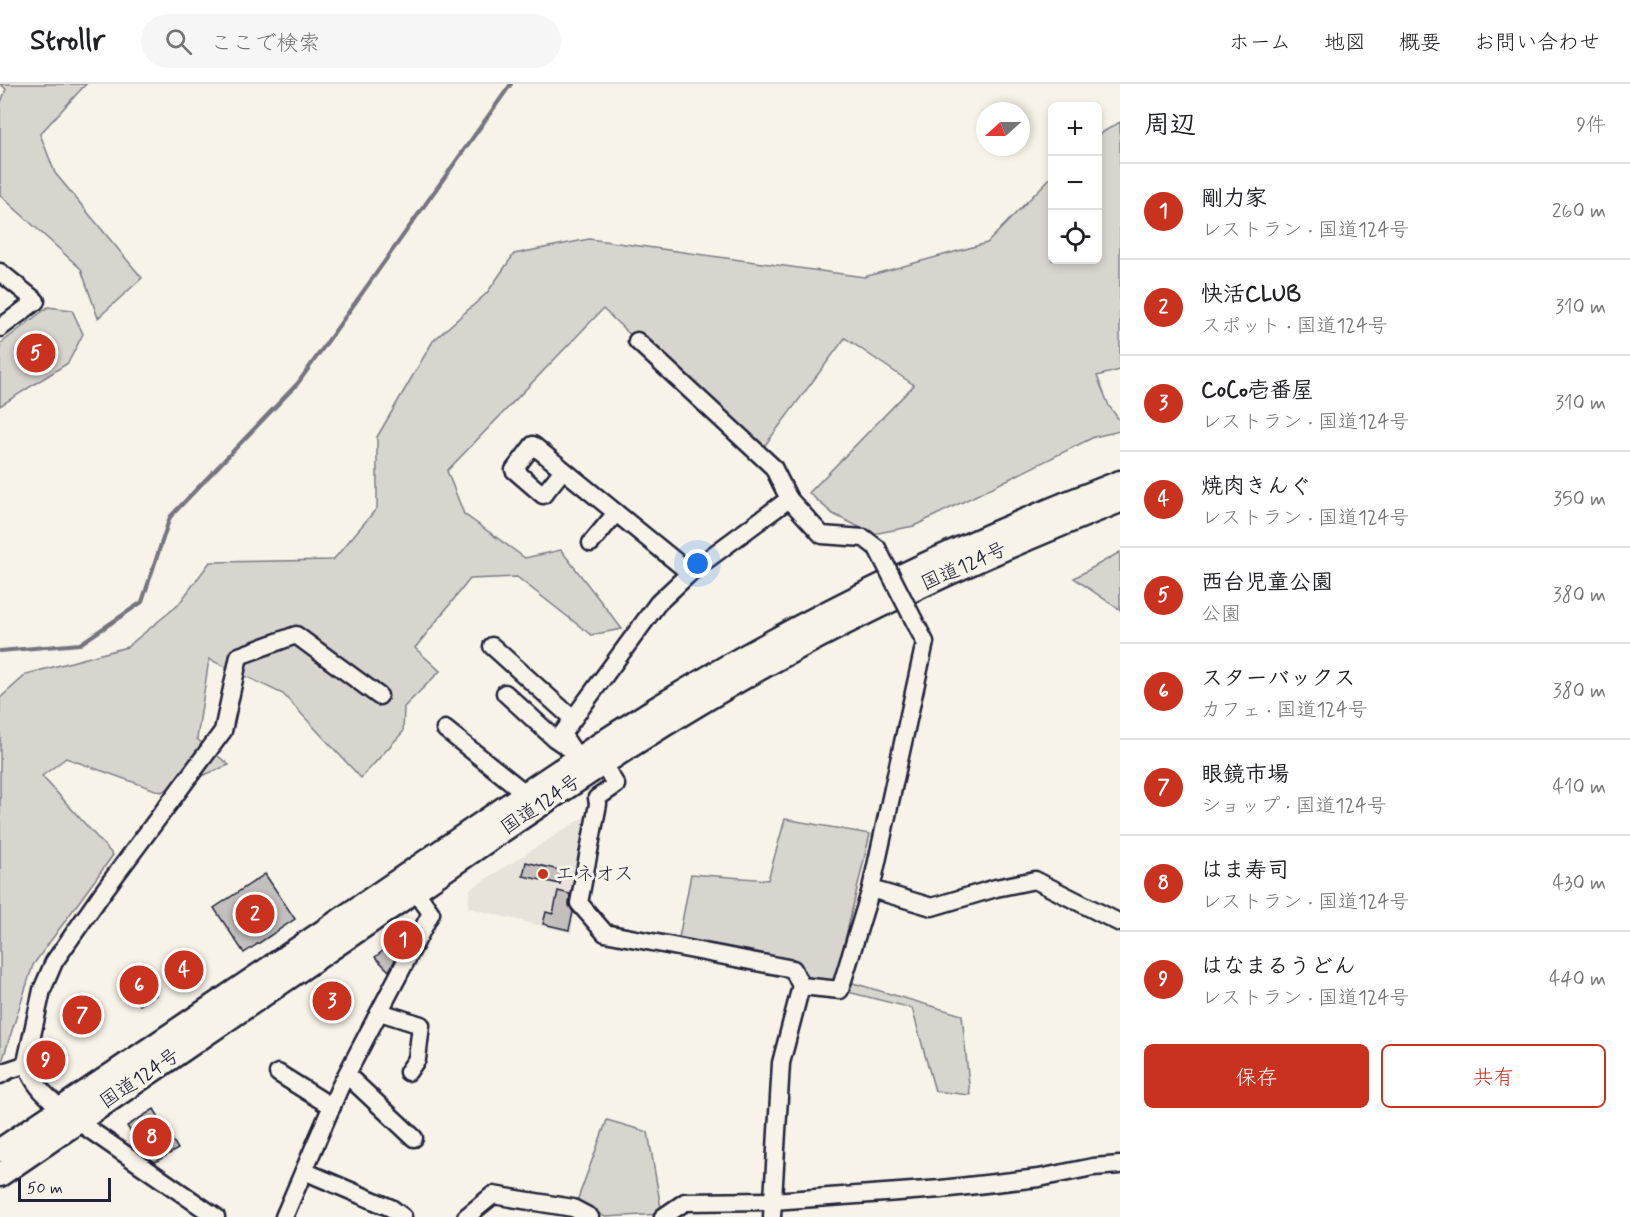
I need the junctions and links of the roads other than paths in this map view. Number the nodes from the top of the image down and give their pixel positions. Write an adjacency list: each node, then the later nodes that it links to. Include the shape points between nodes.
1 (0, 272): 2 (street, via 36,301)
2 (0, 328)
3 (637, 341): 6 (street, via 773,467)
4 (563, 470): 8 (street)
5 (1120, 482): 16 (highway, 国道124号, via 1030,516 832,610 661,706)
6 (789, 500): 10 (street); 19 (street, bridge, via 822,535 864,538 877,548 925,642)
7 (1120, 501): 16 (highway, 国道124号, via 929,582)
8 (616, 513): 9 (street); 10 (street)
9 (591, 543)
10 (690, 573): 14 (street, via 658,603)
11 (492, 646): 14 (street)
12 (505, 693): 16 (street)
13 (379, 696): 23 (street, via 296,635 239,656 223,731 54,962 42,990)
14 (573, 719): 16 (street, via 562,734)
15 (445, 729): 17 (street)
16 (585, 761): 17 (highway, 国道124号); 18 (highway, 国道124号); 21 (street, via 616,785 597,798 579,903 605,933 793,969)
17 (525, 793): 18 (highway, 国道124号)
18 (410, 883): 22 (street, via 431,914); 29 (highway, 国道124号)
19 (871, 889): 20 (street, via 932,907 1035,880); 21 (street, via 840,990)
20 (1120, 923)
21 (801, 986): 35 (street, via 781,1063)
22 (380, 1012): 24 (street, via 421,1025 417,1059); 27 (street)
23 (27, 1064): 26 (street); 29 (street, via 38,1086)
24 (408, 1072)
25 (278, 1073): 28 (street)
26 (0, 1075)
27 (347, 1075): 28 (street); 30 (street)
28 (332, 1107): 33 (street)
29 (69, 1115): 31 (highway, 国道124号); 34 (highway, 国道124号); 36 (street)
30 (414, 1138)
31 (0, 1150)
32 (1120, 1165): 35 (street)
33 (304, 1171): 37 (street); 38 (street, via 391,1208)
34 (0, 1175)
35 (772, 1209): 41 (street, via 685,1202)
36 (216, 1217)
37 (284, 1217)
38 (403, 1217)
39 (466, 1217): 40 (street, via 493,1195 573,1208)
40 (590, 1217)
41 (663, 1217)

